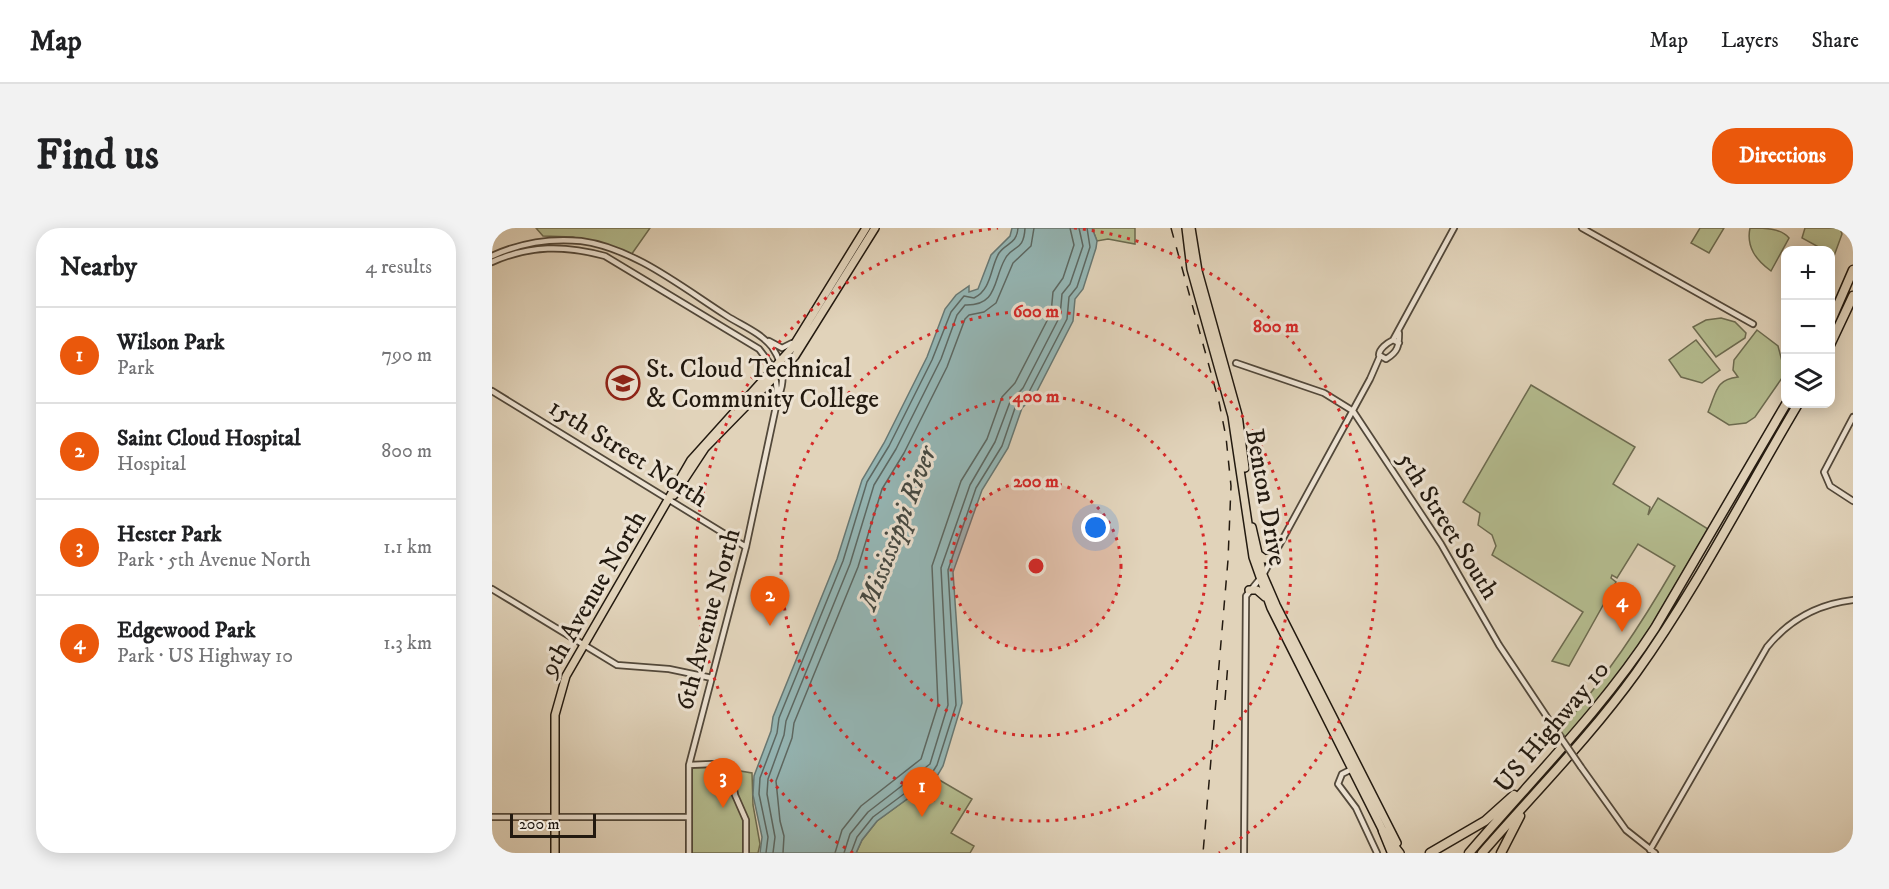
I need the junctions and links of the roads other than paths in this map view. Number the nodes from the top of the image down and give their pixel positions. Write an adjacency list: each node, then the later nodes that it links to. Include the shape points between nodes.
1 (866, 228): 12 (main road, 9th Avenue North)
2 (875, 228): 24 (main road, 9th Avenue North, via 806,340)
3 (1186, 228): 36 (main road, Benton Drive, via 1191,269 1232,416 1249,536)
4 (1191, 228): 17 (main road, Benton Drive)
5 (1454, 228): 14 (street)
6 (1582, 228): 13 (street)
7 (492, 256): 18 (street, via 509,248 558,240 607,247 634,259)
8 (492, 262): 24 (street, via 536,248 580,249 605,256 759,349)
9 (1853, 270): 11 (highway)
10 (1853, 296): 15 (highway)
11 (1835, 311)
12 (807, 324): 18 (street, via 785,348); 24 (main road, 9th Avenue North)
13 (1753, 324)
14 (1399, 331): 19 (street); 20 (street)
15 (1835, 334)
16 (1225, 335): 17 (main road)
17 (1215, 336): 34 (main road, Benton Drive, via 1238,415)
18 (763, 338): 24 (street)
19 (1393, 340): 20 (street); 21 (street, via 1381,349)
20 (1399, 343): 22 (street)
21 (1380, 356): 22 (street); 25 (street)
22 (1386, 359): 25 (street)
23 (1236, 363): 29 (street, 5th Street South, via 1324,393)
24 (778, 369): 31 (main road, 9th Avenue North, via 701,445); 33 (street, 6th Avenue North, via 782,387)
25 (1376, 369): 29 (street)
26 (492, 391): 31 (street, 15th Street North)
27 (1784, 408): 43 (highway, US Highway 10, via 1641,649)
28 (1796, 408): 45 (highway, via 1655,646)
29 (1353, 411): 35 (street); 51 (street, 5th Street South, bridge, via 1557,732 1626,830)
30 (1853, 417): 32 (street, via 1824,472 1830,486)
31 (670, 500): 33 (street, 15th Street North); 41 (main road, 9th Avenue North)
32 (1853, 501)
33 (746, 547): 42 (street, 6th Avenue North)
34 (1258, 554): 35 (main road, via 1265,559); 36 (main road, Benton Drive)
35 (1274, 556): 36 (street)
36 (1261, 577): 38 (street); 39 (main road, Benton Drive); 46 (main road, Benton Drive)
37 (492, 589): 41 (street)
38 (1250, 590): 39 (main road); 55 (street, via 1244,603)
39 (1267, 599): 46 (main road, Benton Drive)
40 (1853, 600): 51 (street, via 1808,613 1767,647)
41 (583, 646): 42 (street, via 620,667 669,669); 49 (main road, 9th Avenue North, via 562,684 556,707)
42 (712, 678): 44 (street, 6th Avenue North)
43 (1556, 755): 59 (highway, via 1485,821); 60 (highway, US Highway 10)
44 (689, 765): 48 (street, 6th Avenue North); 54 (street, via 724,767 734,779 735,795 746,820)
45 (1559, 767): 61 (highway); 62 (highway, via 1515,824)
46 (1354, 768): 50 (main road, Benton Drive); 56 (street, via 1342,774 1338,784 1356,808); 58 (main road, Benton Drive)
47 (492, 817): 49 (street)
48 (689, 817): 49 (street); 53 (street, 6th Avenue North)
49 (555, 818): 52 (main road, 9th Avenue North)
50 (1383, 831): 57 (highway); 58 (main road, Benton Drive)
51 (1652, 851)
52 (555, 853)
53 (689, 853)
54 (746, 853)
55 (1244, 853)
56 (1377, 853)
57 (1392, 853)
58 (1401, 853)
59 (1430, 853)
60 (1469, 853)
61 (1482, 853)
62 (1501, 853)

